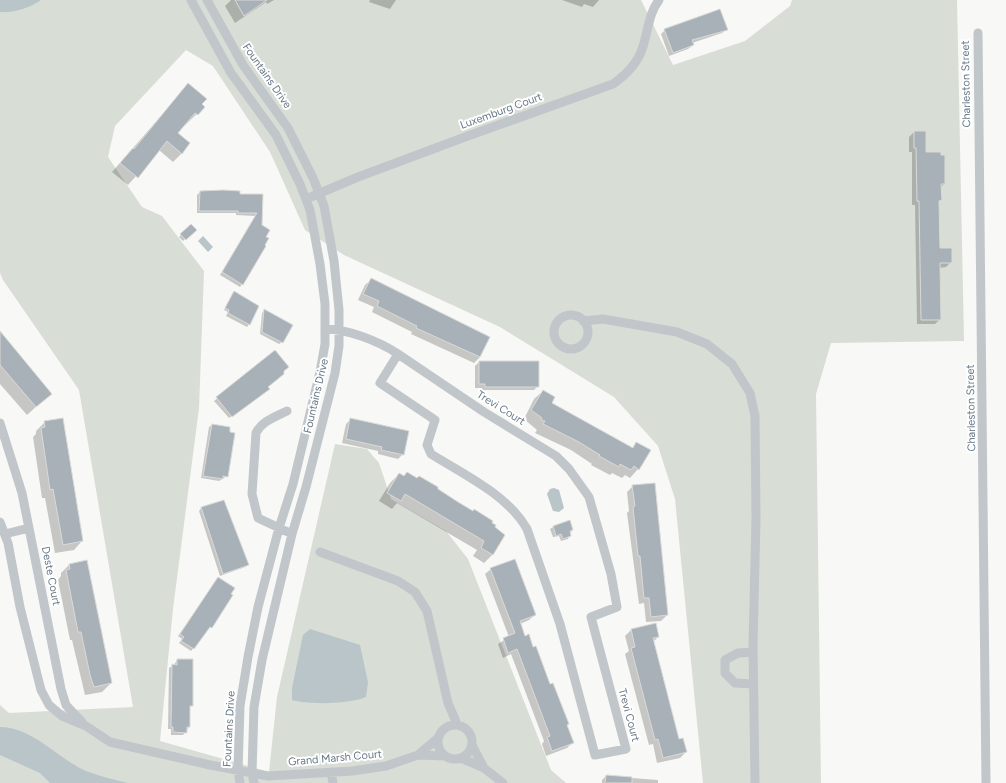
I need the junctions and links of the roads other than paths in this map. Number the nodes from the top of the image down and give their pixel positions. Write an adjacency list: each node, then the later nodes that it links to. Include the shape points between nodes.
1 (191, 0): 6 (street, Fountains Drive)
2 (207, 0): 5 (street, Fountains Drive)
3 (659, 0): 7 (street, Luxemburg Court, via 653,8 637,61 628,74 614,84 465,137)
4 (978, 32): 43 (street, Charleston Street)
5 (225, 35): 6 (street); 7 (street, Fountains Drive, via 288,128)
6 (213, 42): 8 (street, Fountains Drive, via 231,73 276,135)
7 (319, 194): 8 (street, Luxemburg Court); 11 (street, Fountains Drive, via 324,206 334,261)
8 (306, 199): 10 (street, Fountains Drive, via 320,264)
9 (584, 321): 21 (street, via 603,319 677,332 707,344 732,364 750,393 755,416)
10 (325, 330): 11 (street, Trevi Court); 17 (street, Fountains Drive, via 320,372)
11 (339, 330): 12 (street, Trevi Court); 19 (street, Fountains Drive, via 335,373)
12 (398, 354): 12 (street, Trevi Court, via 380,383 435,420 427,445 431,454 502,500 520,516 527,528 560,624 595,755 626,749 590,616 617,607 611,574 589,497 577,478 556,456 484,412)
13 (287, 411): 17 (street, via 259,426 255,438 252,474 252,494 258,518)
14 (0, 424): 16 (street, Deste Court, via 20,486)
15 (0, 522): 18 (street, Deste Court)
16 (29, 528): 18 (street); 22 (street, Deste Court)
17 (279, 528): 19 (street); 35 (street, Fountains Drive, via 258,607 242,692)
18 (5, 534): 24 (street, Deste Court, via 20,607)
19 (292, 534): 37 (street, Fountains Drive, via 260,668 254,707)
20 (320, 552): 25 (street, via 398,581 415,592 427,611)
21 (753, 652): 23 (street); 23 (street, via 738,653 725,660 725,673 735,683)
22 (60, 684): 24 (street, via 51,692); 27 (street, Deste Court, via 66,705)
23 (753, 684): 42 (street)
24 (42, 691): 27 (street, Deste Court, via 49,705 62,716)
25 (448, 703): 26 (street); 28 (street)
26 (457, 724): 28 (street); 30 (street, via 467,729)
27 (86, 726): 35 (street, Deste Court, via 110,742)
28 (445, 727): 29 (street)
29 (437, 739): 31 (street, Grand Marsh Court); 32 (street, via 440,751)
30 (472, 745): 33 (street); 34 (street)
31 (418, 755): 32 (street, Grand Marsh Court); 36 (street, Grand Marsh Court, via 386,766)
32 (446, 756): 33 (street)
33 (461, 758): 34 (street)
34 (484, 768): 41 (street)
35 (238, 771): 37 (street, Deste Court); 38 (street, Fountains Drive)
36 (331, 772): 37 (street, Grand Marsh Court, via 268,776); 40 (street)
37 (252, 773): 39 (street, Fountains Drive)
38 (240, 783)
39 (254, 783)
40 (333, 783)
41 (503, 783)
42 (755, 783)
43 (986, 783)

